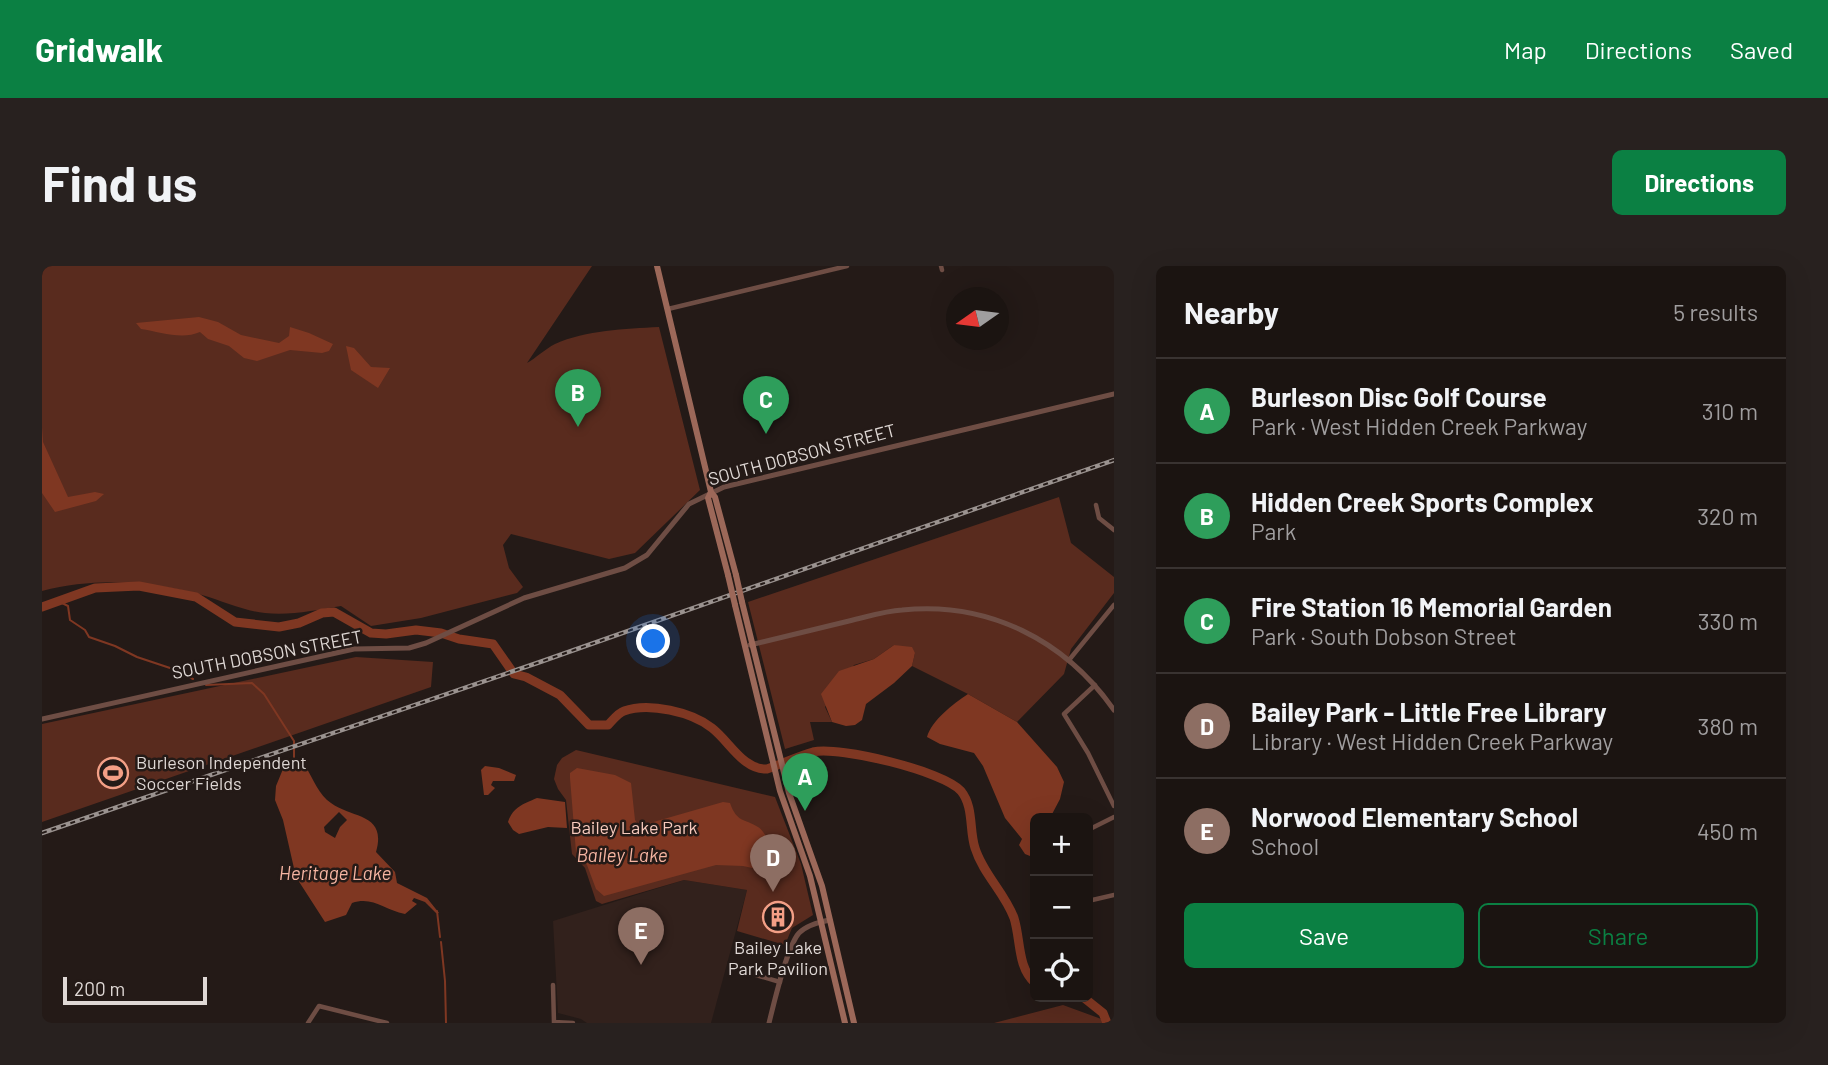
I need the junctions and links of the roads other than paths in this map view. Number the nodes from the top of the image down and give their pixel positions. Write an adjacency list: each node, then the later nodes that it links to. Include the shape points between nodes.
1 (657, 266): 4 (main road)
2 (847, 266): 3 (street)
3 (825, 268): 4 (street)
4 (667, 309): 6 (main road)
5 (1114, 394): 6 (street, SOUTH DOBSON STREET)
6 (711, 492): 9 (main road, bridge, via 708,498); 16 (street, SOUTH DOBSON STREET, via 689,504 647,555 625,569 524,598 409,648 354,649)
7 (1097, 505): 8 (street, via 1099,518)
8 (1114, 530)
9 (738, 604): 11 (main road); 12 (main road)
10 (1114, 605): 13 (street)
11 (753, 645): 12 (street); 13 (street, via 887,612 950,609 1029,632); 22 (main road, via 789,793)
12 (745, 647): 23 (main road, via 780,791)
13 (1069, 660): 14 (street)
14 (1095, 685): 15 (street); 17 (street, via 1064,714)
15 (1114, 710)
16 (42, 719)
17 (1114, 806)
18 (1114, 817): 19 (street)
19 (1093, 828)
20 (1114, 895): 21 (street)
21 (1093, 900)
22 (830, 920): 23 (street); 33 (main road)
23 (821, 922): 25 (street, via 797,935); 32 (main road)
24 (756, 975): 25 (street)
25 (780, 982): 31 (street)
26 (553, 985): 27 (street)
27 (554, 1022): 30 (street)
28 (308, 1023): 29 (street, via 319,1006)
29 (387, 1023)
30 (573, 1023)
31 (769, 1023)
32 (845, 1023)
33 (854, 1023)

